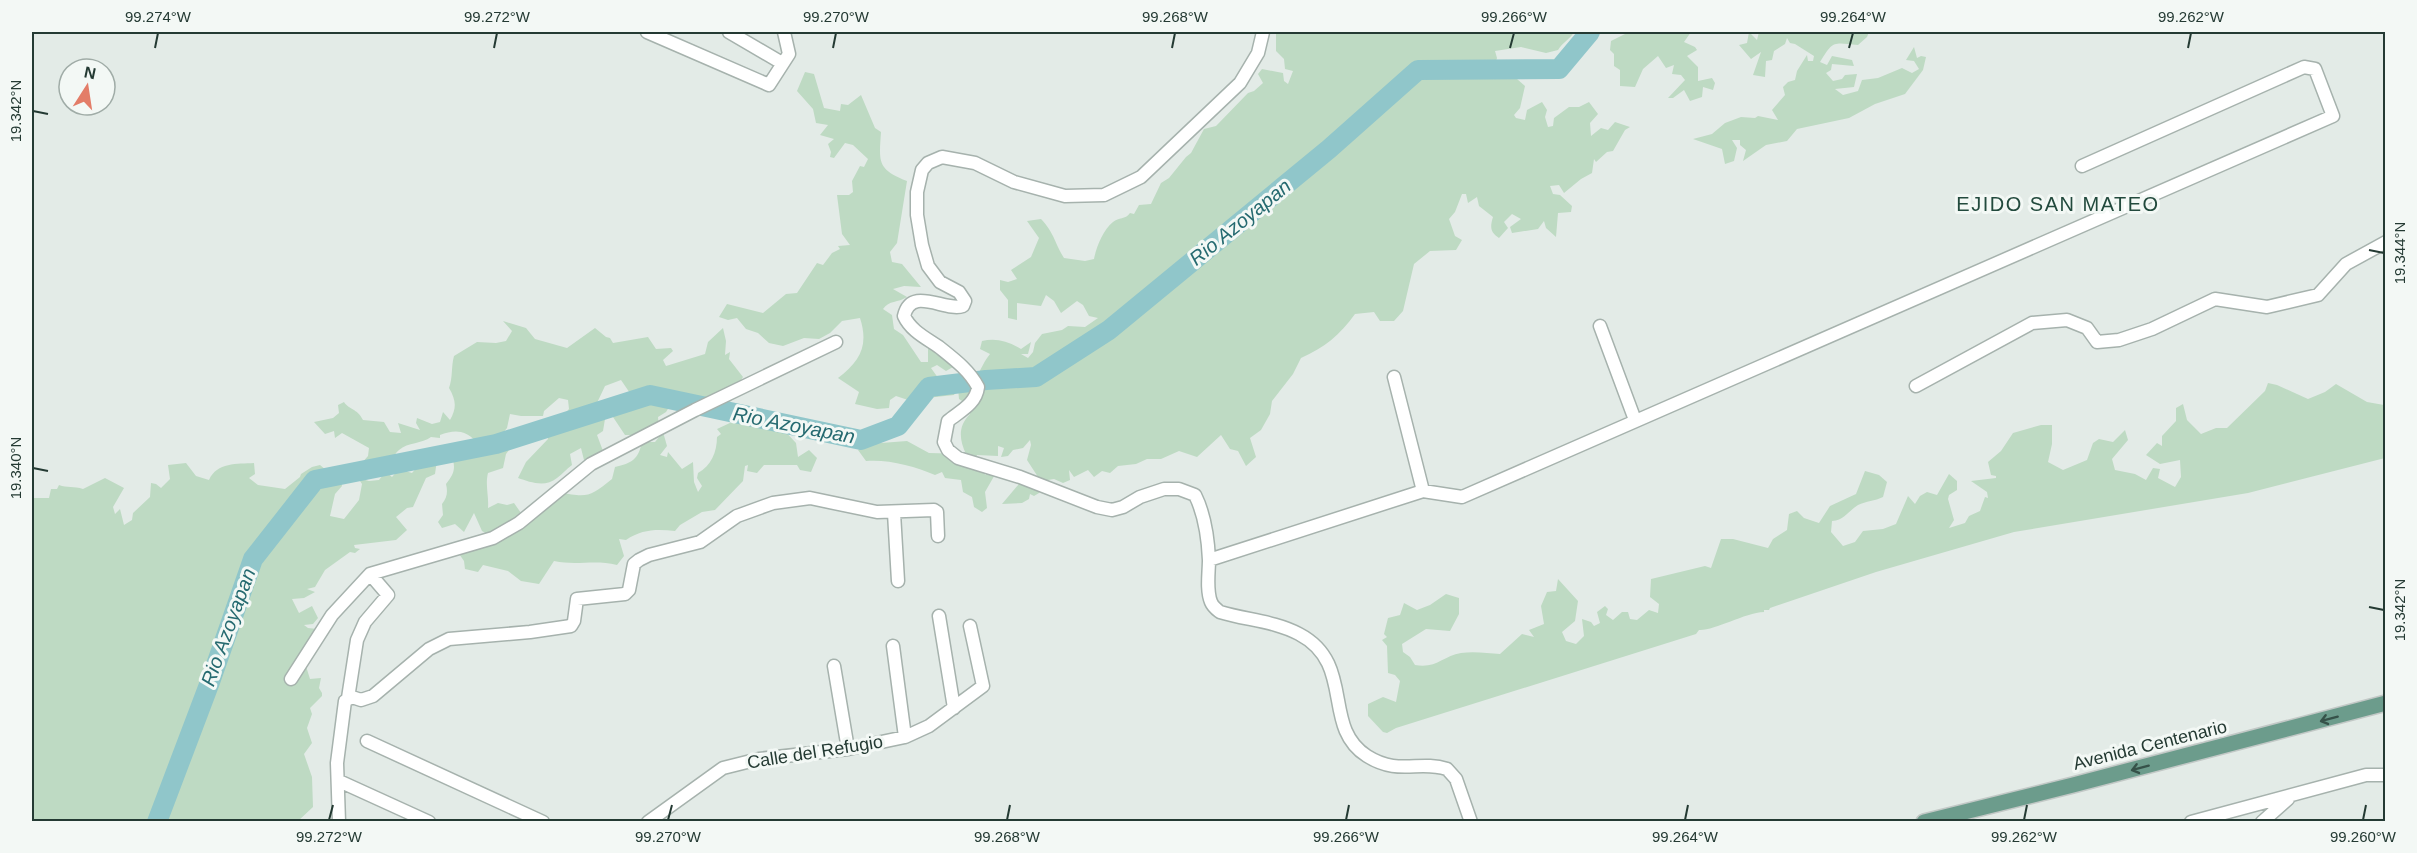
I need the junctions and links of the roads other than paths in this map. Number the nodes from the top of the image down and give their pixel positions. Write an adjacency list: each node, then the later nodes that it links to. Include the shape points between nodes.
1 (647, 32): 5 (street, via 769,85)
2 (729, 32): 5 (street)
3 (784, 32): 5 (street, via 789,54)
4 (1263, 32): 16 (street, via 1257,53 1240,83 1141,177 1104,195 1065,196 1014,182 975,163 942,157 928,163 922,170 917,192 917,215 928,266 940,282 959,292 965,301 957,308 928,300 916,301 904,316 913,329 971,374 978,387 970,403 948,420 944,442 948,450 958,458 1112,510 1164,489 1195,495 1201,508)
5 (782, 63)
6 (2082, 166): 12 (street, via 2304,67 2315,69 2333,116)
7 (2385, 242): 11 (street, via 2346,264 2318,296 2267,307 2216,299 2119,340 2097,342 2087,328 2067,320 2032,323)
8 (1600, 326): 12 (street)
9 (836, 342): 17 (street, via 591,464 519,523 493,538)
10 (1394, 377): 13 (street)
11 (1916, 387)
12 (1635, 420): 13 (street, via 1462,497)
13 (1423, 491): 16 (street)
14 (894, 513): 15 (street, via 934,510); 18 (street); 24 (street, via 810,498 753,509 728,521 700,542 639,560 634,564 625,594 577,599 571,626 449,639 429,649 373,696 362,700)
15 (938, 536)
16 (1209, 560): 37 (street, via 1210,601 1214,608 1299,634 1318,648 1330,667 1343,728 1355,746 1390,766 1447,769 1456,778)
17 (370, 574): 23 (street, via 332,615); 24 (street, via 388,595 365,622 357,640)
18 (898, 580)
19 (939, 616): 26 (street)
20 (970, 626): 26 (street, Calle del Refugio, via 982,686)
21 (892, 646): 27 (street)
22 (834, 666): 29 (street)
23 (291, 679)
24 (348, 698): 31 (street, via 337,763)
25 (2385, 703): 38 (main road, Avenida Centenario, one-way to 38)
26 (954, 708): 27 (street, Calle del Refugio, via 930,726)
27 (905, 737): 29 (street, Calle del Refugio)
28 (367, 741): 35 (street)
29 (848, 749): 36 (street, Calle del Refugio, via 759,759 723,768)
30 (2385, 775): 32 (street, via 2366,775)
31 (339, 781): 33 (street); 34 (street)
32 (2291, 796): 39 (street); 40 (street)
33 (339, 822)
34 (429, 822)
35 (543, 822)
36 (648, 822)
37 (1472, 822)
38 (1924, 822)
39 (2191, 822)
40 (2262, 822)

